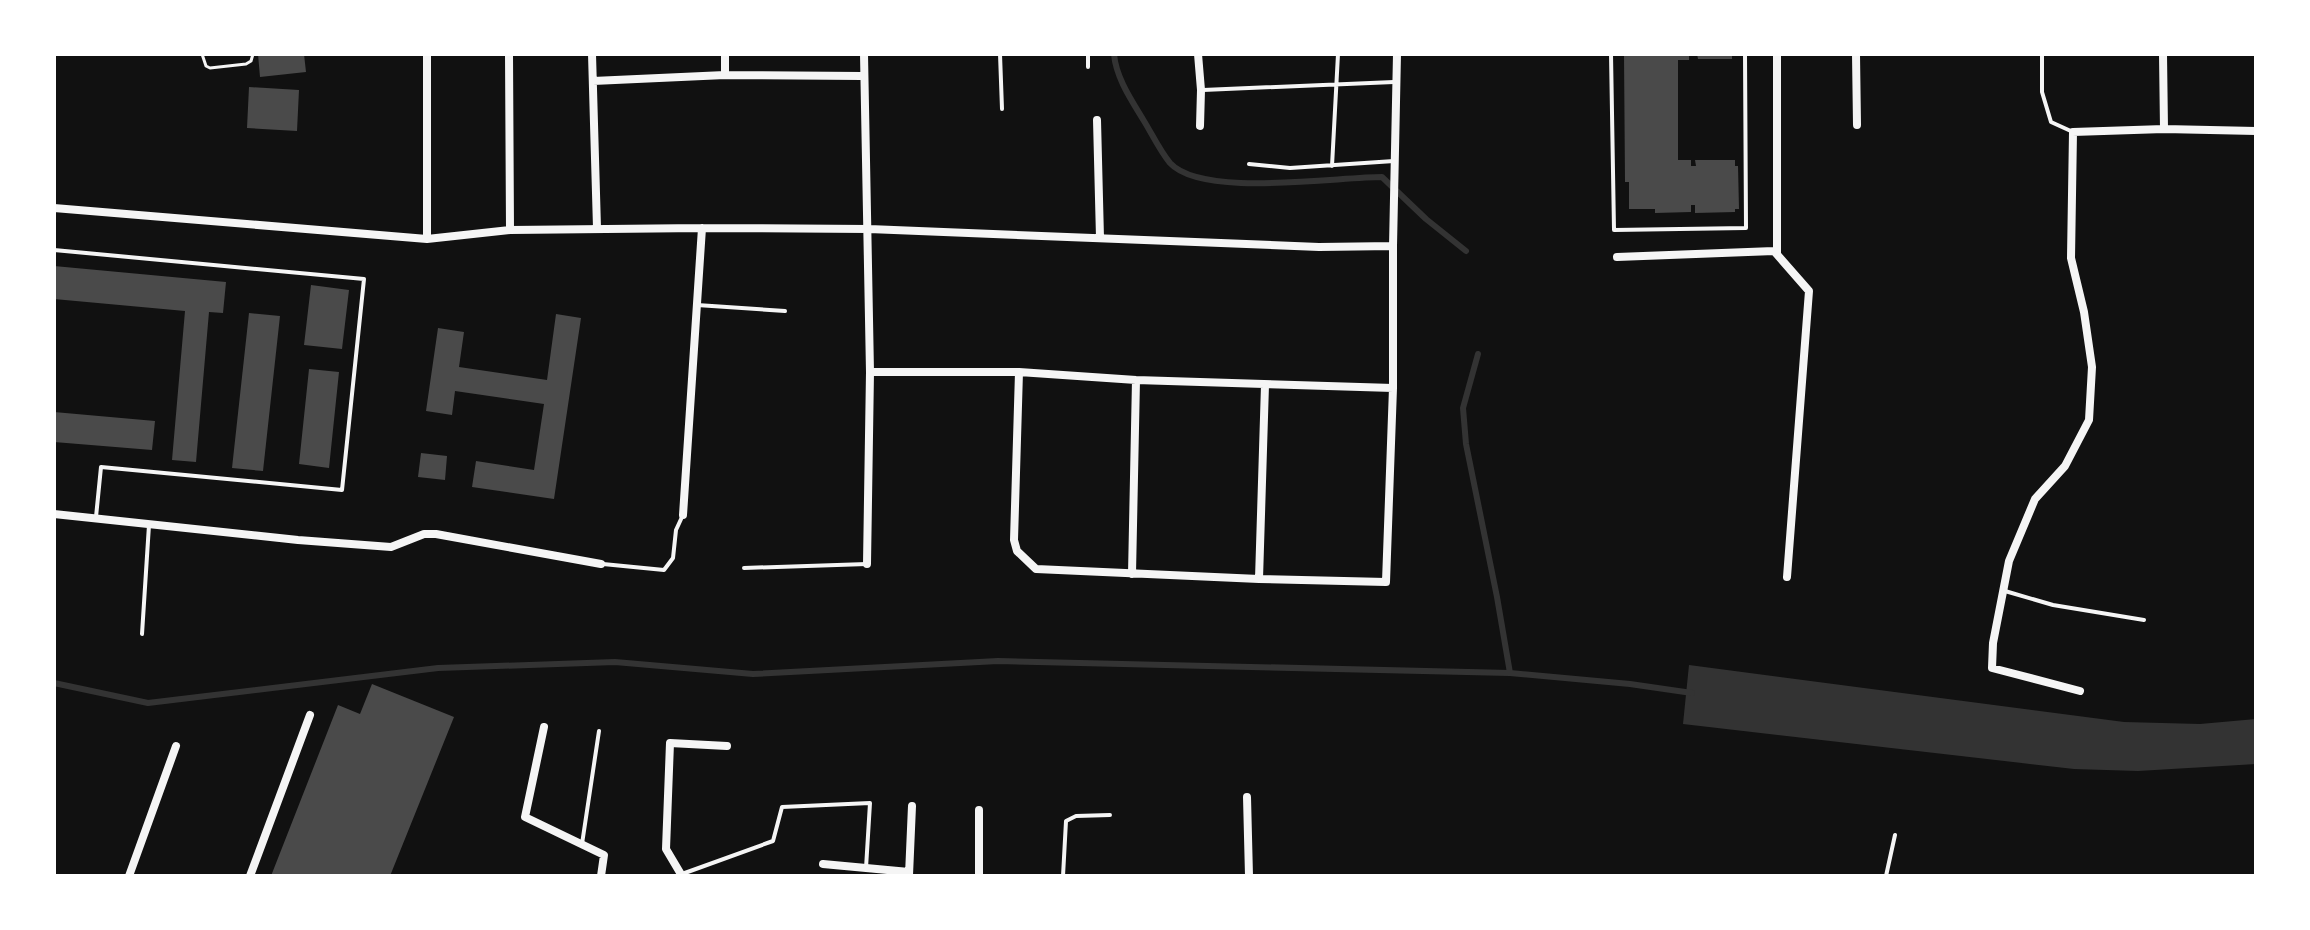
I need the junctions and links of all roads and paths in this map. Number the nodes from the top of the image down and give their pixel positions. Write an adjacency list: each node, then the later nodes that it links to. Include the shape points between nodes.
1 (202, 54): 2 (path, via 210,68 246,64)
2 (253, 54)
3 (427, 54): 42 (street)
4 (509, 54): 40 (street)
5 (592, 54): 22 (street)
6 (725, 54): 20 (street)
7 (864, 54): 21 (street)
8 (1000, 54): 26 (lane)
9 (1088, 54): 19 (lane)
10 (1198, 54): 25 (street)
11 (1338, 54): 24 (lane)
12 (1397, 54): 23 (street)
13 (1611, 54): 14 (lane, via 1614,230 1746,228)
14 (1745, 54)
15 (1777, 54): 45 (street)
16 (1856, 54): 28 (street)
17 (2042, 54): 32 (lane, via 2042,92 2051,122)
18 (2163, 54): 30 (street)
19 (1088, 67)
20 (725, 75): 21 (street); 22 (street)
21 (862, 76): 39 (street)
22 (593, 81): 37 (street)
23 (1396, 82): 24 (lane); 33 (street)
24 (1336, 84): 25 (lane); 35 (lane)
25 (1201, 90): 29 (street)
26 (1002, 109)
27 (1097, 120): 41 (street)
28 (1857, 125)
29 (1200, 126)
30 (2164, 129): 31 (street); 32 (street)
31 (2256, 131)
32 (2073, 132): 64 (street, via 2071,258 2092,367 2089,420 2065,466 2035,499 2009,561)
33 (1394, 161): 35 (lane); 43 (street)
34 (1249, 164): 35 (lane)
35 (1332, 166)
36 (54, 208): 42 (street)
37 (597, 228): 38 (street); 40 (street)
38 (702, 228): 39 (street); 47 (street)
39 (869, 229): 41 (street); 49 (street)
40 (510, 230): 42 (street)
41 (1100, 238): 43 (street)
42 (427, 239)
43 (1393, 246): 53 (street)
44 (54, 250): 56 (lane, via 364,279 342,490 101,467)
45 (1777, 254): 46 (street); 62 (street, via 1809,291)
46 (1617, 257)
47 (697, 305): 48 (lane); 55 (street)
48 (785, 311)
49 (870, 372): 50 (street); 59 (street)
50 (1019, 372): 51 (street); 61 (street, via 1017,551 1036,569)
51 (1136, 380): 52 (street); 61 (street)
52 (1265, 385): 53 (street); 63 (street)
53 (1393, 388): 63 (street, via 1386,582)
54 (54, 514): 56 (street)
55 (683, 515): 58 (lane, via 673,558 664,570)
56 (96, 519): 57 (street)
57 (149, 525): 58 (street, via 391,547 436,534); 66 (lane)
58 (601, 564)
59 (867, 564): 60 (lane)
60 (744, 568)
61 (1132, 574): 63 (street)
62 (1787, 577)
63 (1259, 579)
64 (2003, 591): 65 (lane); 67 (street, via 1992,668)
65 (2144, 620)
66 (142, 634)
67 (2080, 691)
68 (310, 715): 84 (street)
69 (544, 727): 78 (street, via 525,817)
70 (599, 731): 78 (lane)
71 (176, 746): 83 (street)
72 (727, 746): 82 (street, via 670,743 666,849)
73 (1247, 797): 88 (street)
74 (912, 806): 81 (street)
75 (979, 810): 86 (street)
76 (1110, 815): 87 (lane, via 1066,821)
77 (1895, 835): 89 (lane)
78 (582, 844): 85 (street, via 604,855)
79 (823, 864): 80 (street)
80 (866, 868): 81 (street); 82 (lane, via 870,803 782,807 773,841)
81 (909, 874)
82 (682, 875)
83 (129, 876)
84 (250, 876)
85 (601, 876)
86 (979, 876)
87 (1063, 876)
88 (1249, 876)
89 (1886, 876)

